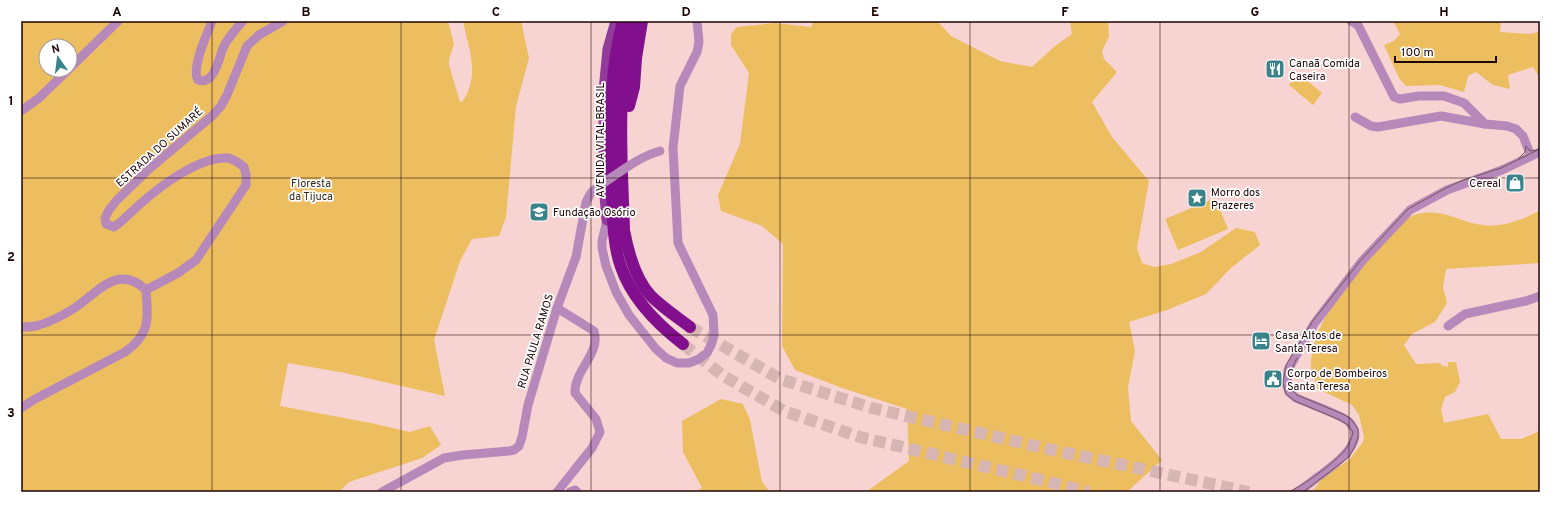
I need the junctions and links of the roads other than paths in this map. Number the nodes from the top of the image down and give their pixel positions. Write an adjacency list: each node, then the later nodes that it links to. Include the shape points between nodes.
1 (118, 21): 10 (street)
2 (212, 21): 3 (street, via 197,68 196,76 203,82 213,74 224,45)
3 (243, 21)
4 (283, 21): 21 (street, ESTRADA DO SUMARÉ, via 259,34 247,46 227,95 212,116 149,169 109,210 105,218 106,224 114,228 163,185 202,163 229,158 244,167 246,185 196,260 178,274)
5 (635, 21): 9 (highway); 12 (highway)
6 (642, 21): 12 (highway, via 634,88)
7 (697, 21): 16 (street, via 697,52 680,86)
8 (1351, 21): 15 (street, via 1358,25 1394,97 1400,99 1444,96 1455,99 1464,103)
9 (622, 27): 19 (main road, via 608,49 604,90); 20 (highway, AVENIDA VITAL BRASIL, via 624,230); 24 (highway, AVENIDA VITAL BRASIL, via 611,94 614,238 621,268)
10 (78, 60)
11 (60, 78): 13 (street)
12 (629, 106): 20 (highway)
13 (21, 111)
14 (1355, 117): 15 (street, via 1378,128 1441,116)
15 (1486, 124): 18 (street, via 1516,129 1523,136)
16 (673, 148): 19 (street, via 678,243 713,315 712,343 700,359 678,364 666,358 629,315 606,266 602,248); 23 (street, RUA PAULA RAMOS, bridge, via 643,158 599,186 588,197 576,257)
17 (1540, 152): 18 (street)
18 (1531, 156): 34 (street, via 1502,170 1447,190 1410,210 1362,261 1314,324 1289,365 1286,382 1289,392 1296,398 1349,422 1355,430 1355,438 1342,459)
19 (607, 220): 24 (highway, via 609,250 617,273 628,292)
20 (629, 253): 27 (highway, AVENIDA VITAL BRASIL, via 638,276 651,296)
21 (146, 290): 26 (street, via 131,280 115,280 105,284 74,309 53,320 39,326); 29 (street, via 148,316 137,344)
22 (1540, 296): 25 (street, via 1465,314)
23 (557, 308): 30 (street, RUA PAULA RAMOS, via 518,446 514,450 444,458); 31 (street, via 594,331 594,348 575,383 575,393 596,419 600,432 592,448)
24 (648, 312): 28 (highway, AVENIDA VITAL BRASIL, via 660,326)
25 (1448, 326)
26 (21, 327)
27 (690, 327)
28 (683, 344)
29 (21, 408)
30 (382, 492)
31 (557, 492)
32 (570, 492): 33 (street)
33 (577, 492)
34 (1297, 492)

